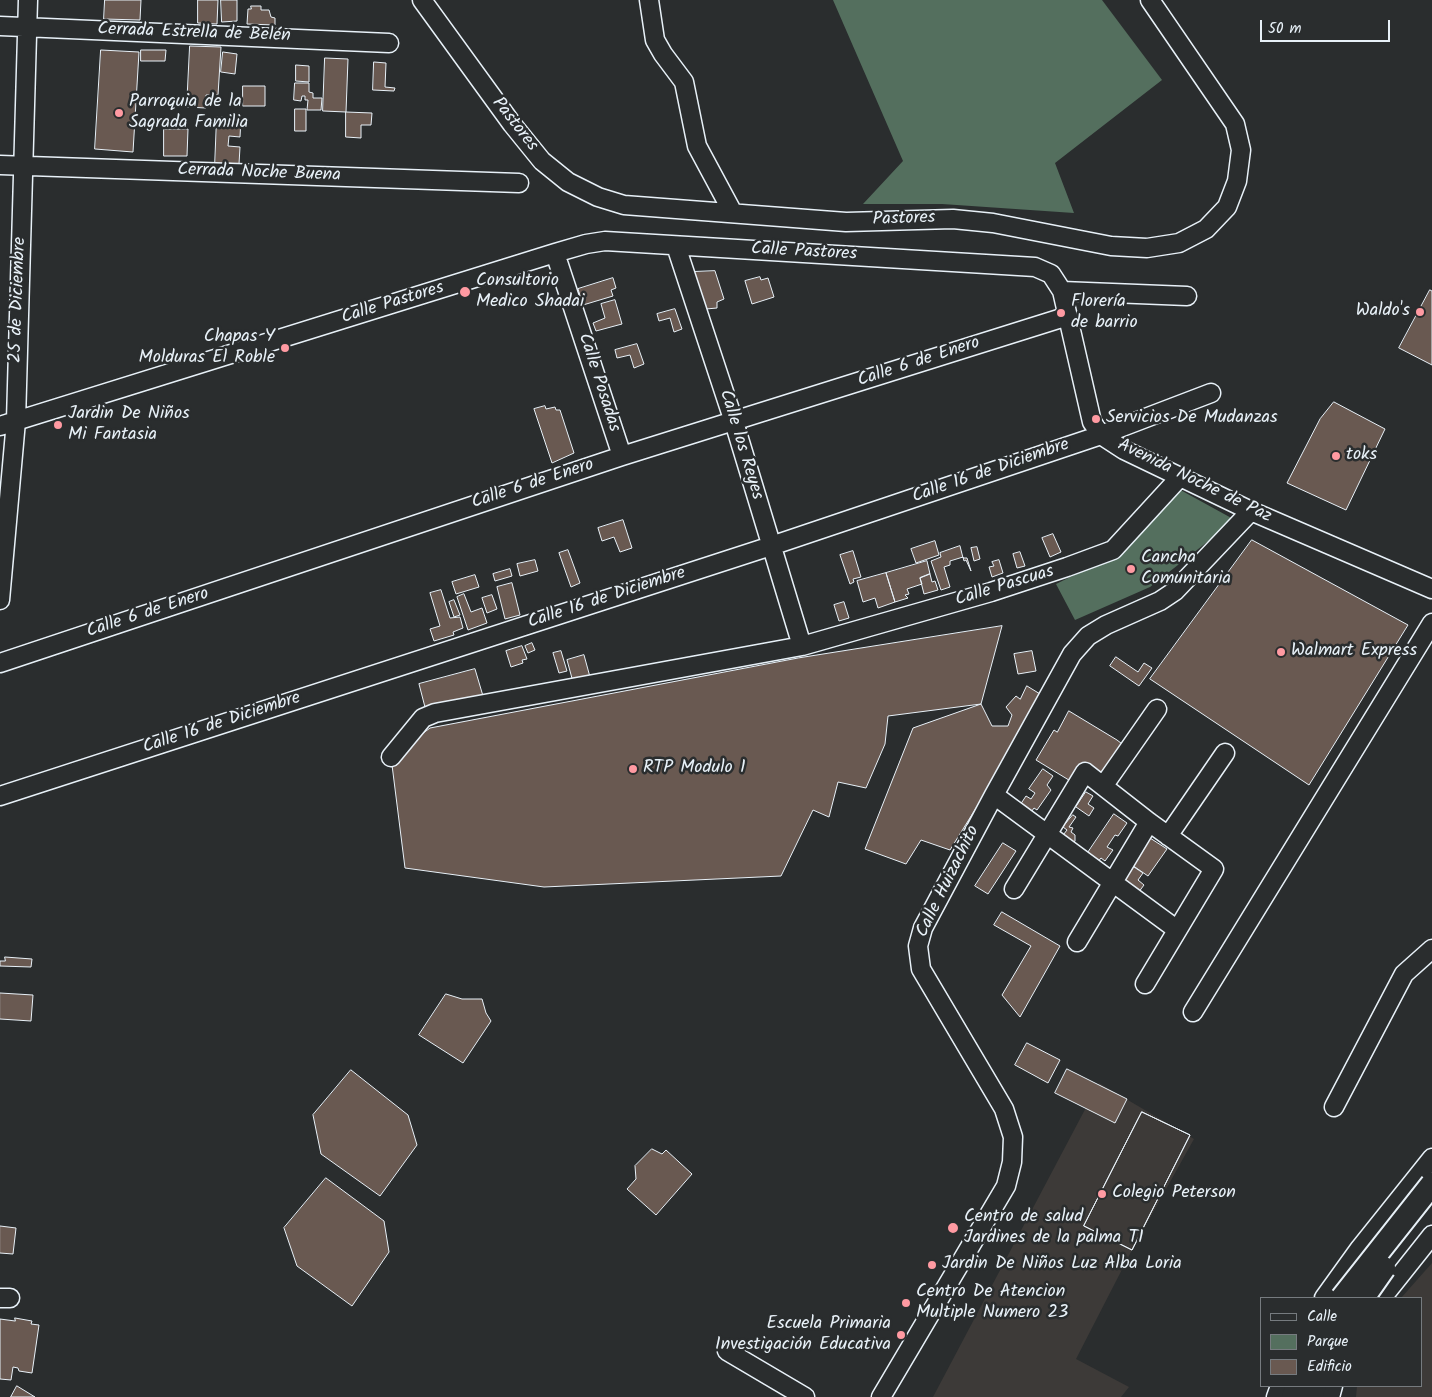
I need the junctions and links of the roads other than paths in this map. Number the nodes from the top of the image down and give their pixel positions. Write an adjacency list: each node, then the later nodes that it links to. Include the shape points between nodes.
1 (28, 0): 6 (street, 25 de Diciembre)
2 (422, 0): 11 (street, Pastores, via 512,124 542,161 568,182 624,205)
3 (649, 0): 11 (street, via 655,40 684,82 697,146)
4 (1150, 0): 11 (street, Pastores, via 1236,124 1241,150 1237,181 1227,207 1206,229 1179,243 1147,248 1111,246 993,223 953,219 846,222)
5 (0, 26): 6 (street, Cerrada Estrella de Belén)
6 (27, 27): 7 (street, Cerrada Estrella de Belén); 9 (street, 25 de Diciembre)
7 (389, 43)
8 (0, 164): 9 (street, Cerrada Noche Buena)
9 (23, 166): 10 (street, Cerrada Noche Buena); 19 (street, 25 de Diciembre)
10 (519, 183)
11 (733, 213)
12 (676, 246): 13 (street, Calle Pastores, via 606,241); 14 (street, Calle Pastores); 20 (street, Calle los Reyes)
13 (555, 253): 19 (street, Calle Pastores); 22 (street, Calle Posadas)
14 (1035, 268): 15 (street, Avenida Noche de Paz, via 1051,274)
15 (1062, 292): 16 (street); 17 (street, Avenida Noche de Paz)
16 (1187, 296)
17 (1068, 316): 20 (street, Calle 6 de Enero); 21 (street, Avenida Noche de Paz, via 1092,422)
18 (1210, 393): 21 (street, Calle 16 de Diciembre)
19 (8, 416): 27 (street, 25 de Diciembre)
20 (734, 422): 22 (street, Calle 6 de Enero); 25 (street, Calle los Reyes)
21 (1100, 435): 23 (street, Avenida Noche de Paz); 25 (street, Calle 16 de Diciembre)
22 (622, 456): 30 (street, Calle 6 de Enero)
23 (1180, 477): 24 (street, Avenida Noche de Paz); 29 (street, Calle Pascuas, via 1113,550 991,592)
24 (1250, 511): 26 (street, Avenida Noche de Paz); 35 (street, Calle Huizachito, via 1175,591 1088,636 1072,654)
25 (770, 546): 29 (street, Calle los Reyes); 36 (street, Calle 16 de Diciembre)
26 (1432, 589)
27 (0, 600)
28 (1432, 623): 46 (street)
29 (802, 646): 33 (street, Calle Pascuas, via 435,713 423,718)
30 (0, 663)
31 (1157, 709): 34 (street)
32 (1225, 753): 39 (street)
33 (391, 756)
34 (1104, 785): 37 (street); 38 (street, via 1085,772)
35 (994, 795): 38 (street); 58 (street, Calle Huizachito, via 923,928 918,946 921,969 1004,1108 1013,1137 1012,1162 1006,1186)
36 (0, 796)
37 (1149, 822): 39 (street); 40 (street)
38 (1048, 833): 40 (street); 41 (street)
39 (1168, 836): 42 (street, via 1214,869)
40 (1113, 883): 42 (street); 43 (street)
41 (1014, 890)
42 (1172, 936): 45 (street)
43 (1077, 942)
44 (1432, 949): 47 (street, via 1404,974)
45 (1145, 984)
46 (1193, 1012)
47 (1334, 1107)
48 (1432, 1158): 49 (street)
49 (1422, 1184): 50 (street, via 1422,1201); 52 (street, via 1360,1248); 53 (main road, bridge)
50 (1432, 1206): 54 (main road, bridge)
51 (1432, 1235): 55 (street)
52 (1325, 1297)
53 (1343, 1297)
54 (1364, 1297)
55 (1383, 1297)
56 (727, 1351): 57 (street)
57 (805, 1397)
58 (881, 1397)

